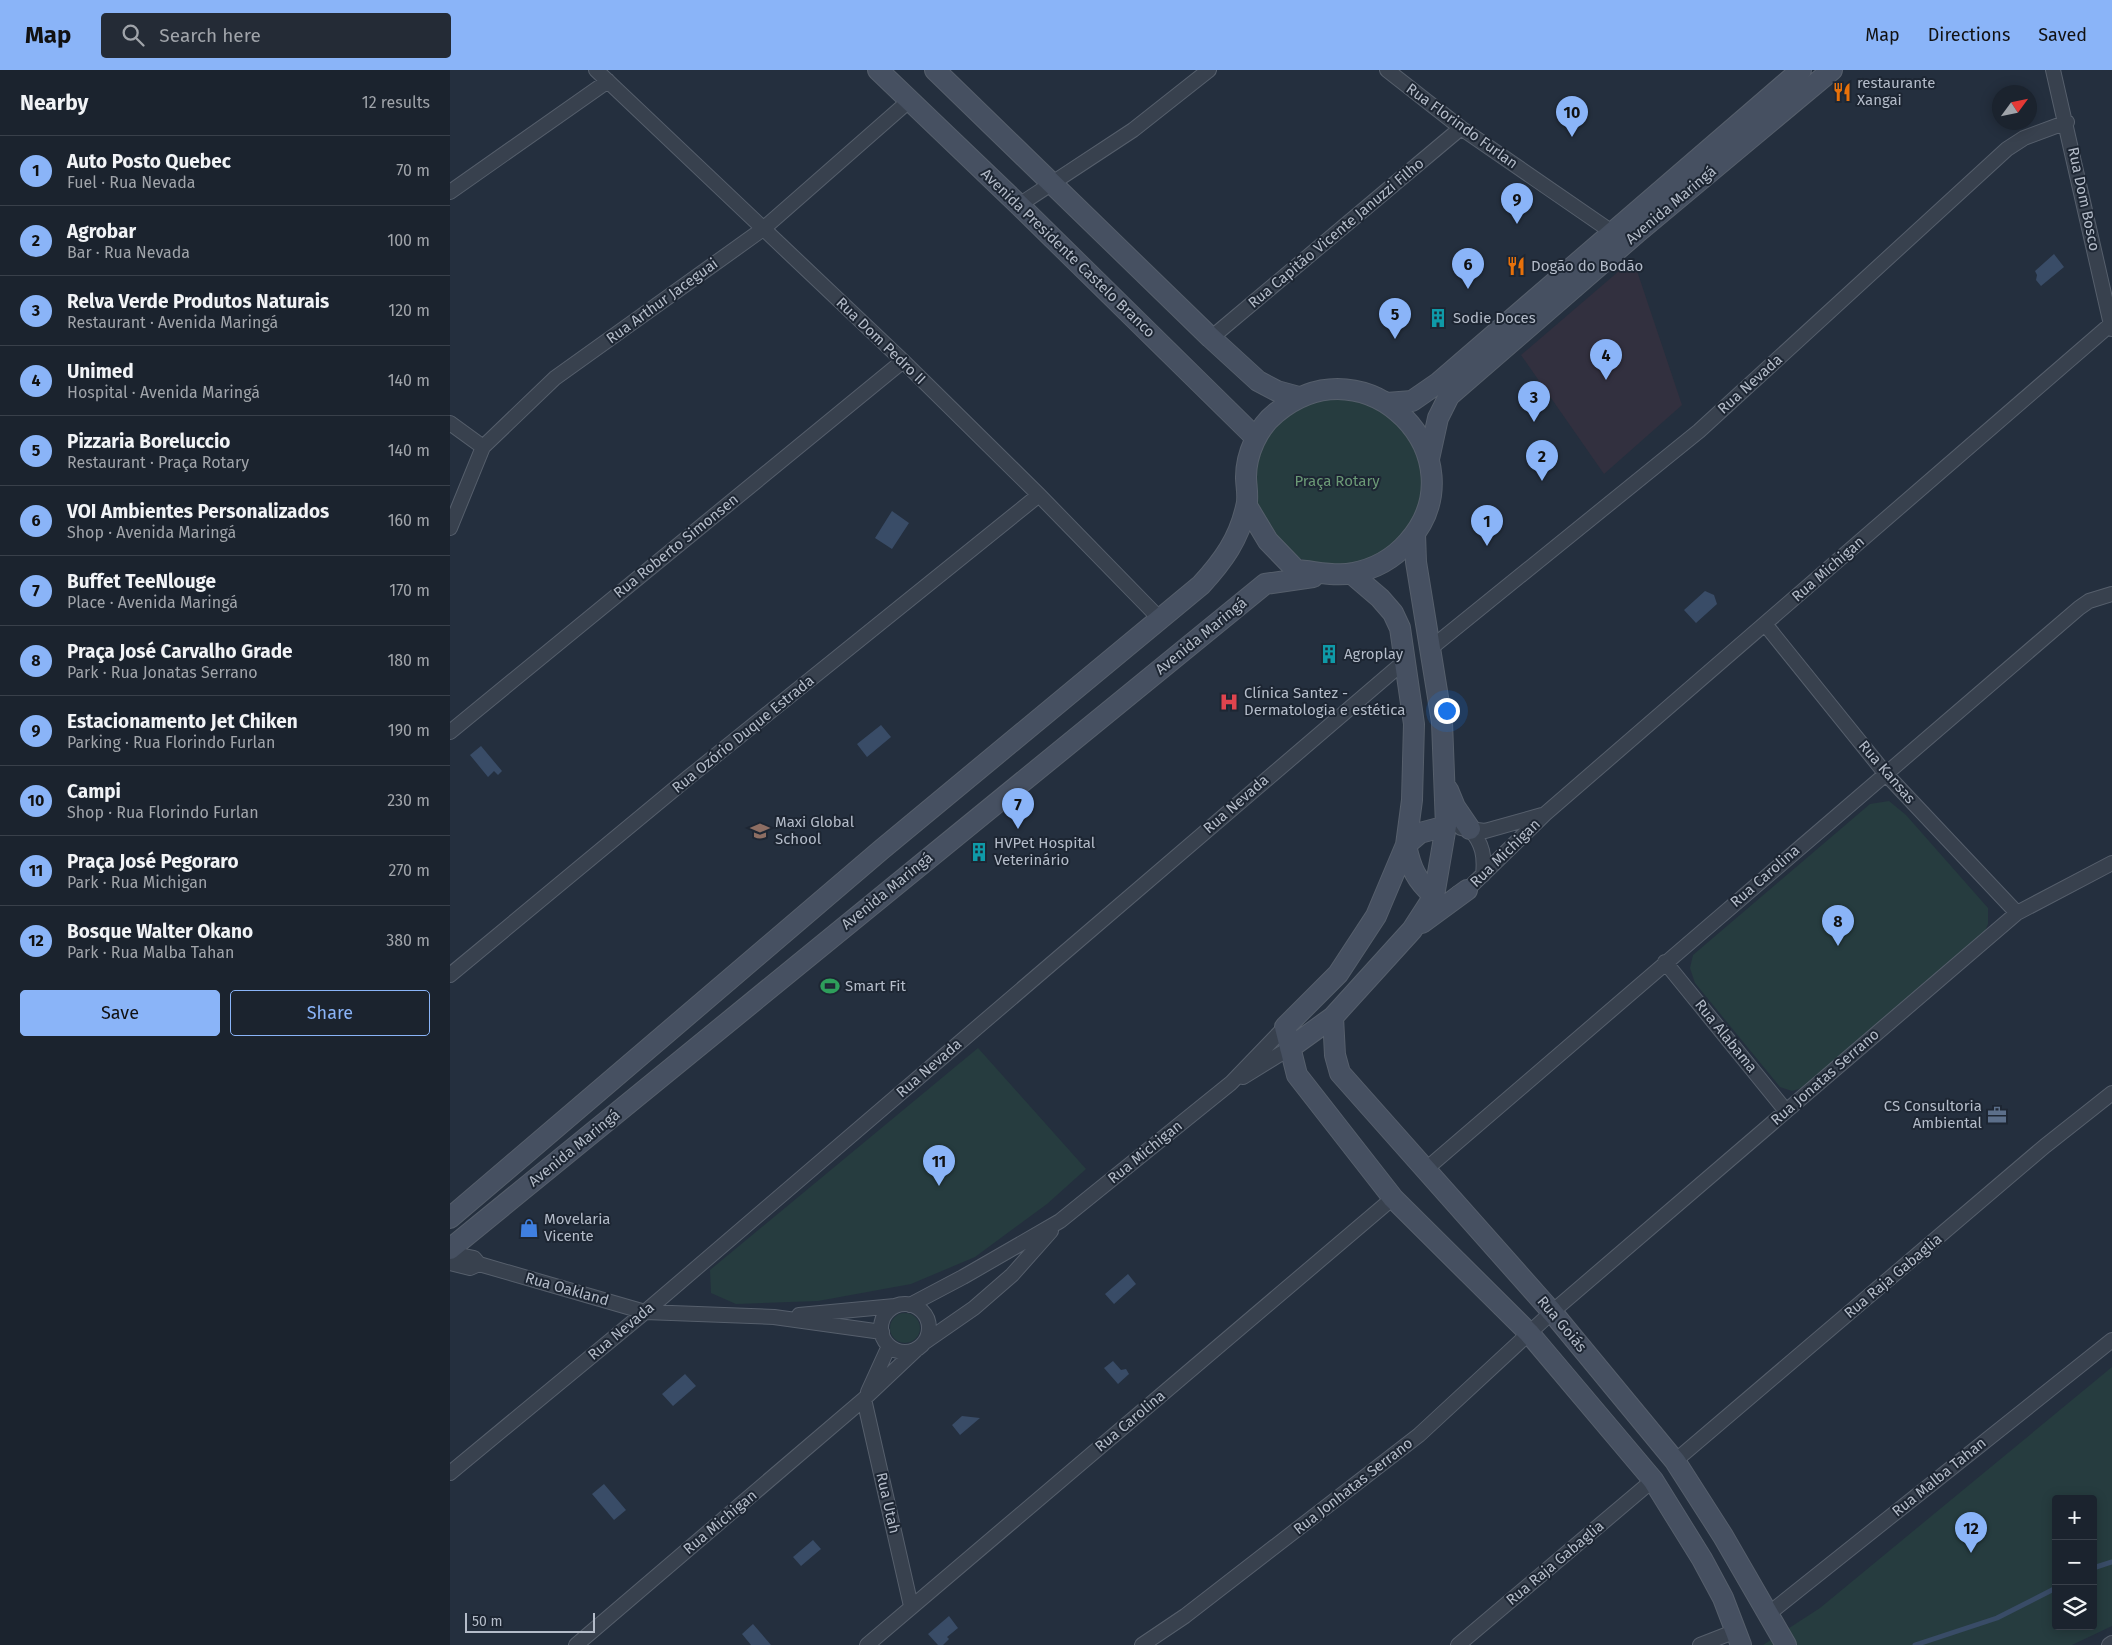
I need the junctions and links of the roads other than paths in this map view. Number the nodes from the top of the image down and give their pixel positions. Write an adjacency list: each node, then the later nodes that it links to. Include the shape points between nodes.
1 (596, 70): 9 (street, Rua Dom Pedro II)
2 (878, 70): 10 (main road, Avenida Presidente Castelo Branco)
3 (935, 70): 13 (main road)
4 (1209, 70): 13 (street, via 1133,130)
5 (1801, 70): 17 (main road, Avenida Maringá)
6 (1832, 70): 26 (main road, Avenida Maringá, via 1449,396 1438,418)
7 (2054, 70): 11 (street, Rua Dom Bosco)
8 (1390, 71): 12 (street, Rua Florindo Furlan)
9 (608, 81): 14 (street); 16 (street, Rua Dom Pedro II)
10 (910, 100): 15 (main road, Avenida Presidente Castelo Branco); 16 (street, Rua Arthur Jaceguai)
11 (2067, 122): 18 (street, Rua Dom Bosco); 35 (street, Rua Nevada, via 2024,138 2007,150 1699,431)
12 (1461, 128): 17 (street, Rua Florindo Furlan); 19 (street, Rua Capitão Vicente Januzzi Filho)
13 (1053, 184): 15 (street); 19 (main road)
14 (450, 192)
15 (1020, 205): 24 (main road, Avenida Presidente Castelo Branco)
16 (763, 229): 20 (street, Rua Dom Pedro II); 25 (street, Rua Arthur Jaceguai, via 555,378)
17 (1612, 232): 22 (main road, Avenida Maringá, via 1426,393 1412,401)
18 (2111, 327): 34 (street, Rua Michigan)
19 (1211, 338): 21 (main road, via 1258,381)
20 (903, 361): 27 (street, Rua Dom Pedro II); 37 (street, Rua Roberto Simonsen)
21 (1299, 397): 22 (main road, via 1321,390 1344,388); 24 (main road, via 1274,414)
22 (1387, 402): 26 (main road, via 1414,427)
23 (450, 423): 25 (street)
24 (1256, 438): 28 (main road, via 1246,474)
25 (483, 446): 29 (street, Rua Arthur Jaceguai)
26 (1428, 459): 30 (main road, via 1431,483 1428,506)
27 (1039, 495): 33 (street, Rua Dom Pedro II); 51 (street, Rua Ozório Duque Estrada)
28 (1247, 506): 31 (main road, via 1268,541 1296,570); 33 (main road, Avenida Maringá, via 1230,550 1219,566)
29 (450, 528)
30 (1415, 534): 31 (main road, via 1398,553 1377,566); 35 (main road, via 1416,562)
31 (1347, 574): 36 (main road, via 1380,598 1393,613 1400,628); 62 (main road, Avenida Maringá, via 1293,578 1265,584)
32 (2112, 594): 38 (street, Rua Carolina, via 2089,600)
33 (1160, 620): 60 (main road, Avenida Maringá, via 874,856)
34 (1765, 624): 38 (street, Rua Kansas); 40 (street, Rua Michigan)
35 (1431, 648): 39 (main road, via 1442,722)
36 (1406, 660): 43 (main road, via 1414,724 1412,800); 67 (street, Rua Nevada)
37 (450, 732)
38 (1885, 773): 48 (street, Rua Kansas); 50 (street, Rua Carolina)
39 (1444, 781): 41 (main road); 42 (main road)
40 (1545, 814): 42 (street, Rua Michigan, via 1493,829); 45 (street, Rua Michigan)
41 (1446, 826): 42 (street, Rua Michigan); 43 (main road, via 1420,834); 47 (main road)
42 (1470, 830): 45 (street, via 1482,847 1485,860)
43 (1406, 845): 47 (main road, via 1415,876); 53 (main road, via 1376,916 1338,974)
44 (2112, 863): 48 (street, Rua Jonatas Serrano)
45 (1483, 875): 46 (street, Rua Michigan)
46 (1467, 890): 47 (street, Rua Michigan); 49 (main road)
47 (1434, 896): 49 (main road)
48 (2017, 913): 57 (street, Rua Jonatas Serrano)
49 (1412, 930): 52 (main road)
50 (1665, 962): 57 (street, Rua Alabama); 58 (street, Rua Carolina)
51 (450, 975)
52 (1333, 1017): 54 (main road); 58 (main road, Rua Goiás, via 1335,1055 1340,1073)
53 (1284, 1027): 54 (main road, Rua Goiás); 55 (street, Rua Michigan)
54 (1290, 1048): 55 (street, Rua Michigan); 59 (main road, Rua Goiás, via 1297,1075)
55 (1231, 1083): 61 (street, Rua Michigan)
56 (2112, 1093): 76 (street, Rua Raja Gabaglia, via 2044,1146)
57 (1786, 1111): 68 (street, Rua Jonatas Serrano)
58 (1425, 1170): 68 (main road, Rua Goiás)
59 (1393, 1198): 71 (main road, Rua Goiás); 79 (street, Rua Carolina)
60 (450, 1218)
61 (1060, 1221): 65 (street, Rua Michigan); 74 (street, Rua Michigan, via 1012,1275 974,1308)
62 (450, 1251): 64 (street, Rua Oakland, via 474,1258)
63 (450, 1263): 64 (street, Rua Oakland, via 470,1268)
64 (479, 1264): 67 (street, Rua Oakland)
65 (910, 1305): 66 (street); 74 (street, via 918,1308 928,1320 928,1335)
66 (895, 1306): 69 (street, Rua Oakland); 70 (street, via 884,1317)
67 (645, 1312): 69 (street, Rua Oakland); 77 (street, Rua Nevada)
68 (1552, 1312): 71 (street, Rua Jonhatas Serrano); 76 (main road, Rua Goiás)
69 (774, 1317): 70 (street, Rua Oakland)
70 (882, 1332): 73 (street)
71 (1528, 1333): 78 (main road, Rua Goiás); 85 (street, Rua Jonhatas Serrano, via 1418,1435 1185,1616)
72 (2112, 1340): 80 (street, Rua Malba Tahan)
73 (890, 1346): 74 (street, via 904,1352); 75 (street, Rua Michigan)
74 (921, 1346): 75 (street, Rua Michigan)
75 (864, 1399): 79 (street, Rua Utah); 83 (street, Rua Michigan)
76 (1675, 1461): 80 (main road, Rua Goiás, via 1723,1536)
77 (450, 1473)
78 (1653, 1480): 81 (main road, Rua Goiás, via 1702,1559); 86 (street, Rua Raja Gabaglia)
79 (911, 1606): 84 (street, Rua Carolina)
80 (1767, 1615): 88 (main road); 89 (main road, Rua Goiás)
81 (1739, 1638): 87 (street)
82 (2112, 1643): 90 (street)
83 (576, 1645)
84 (867, 1645)
85 (1142, 1645)
86 (1458, 1645)
87 (1700, 1645)
88 (1776, 1645)
89 (1786, 1645)
90 (2109, 1645)

